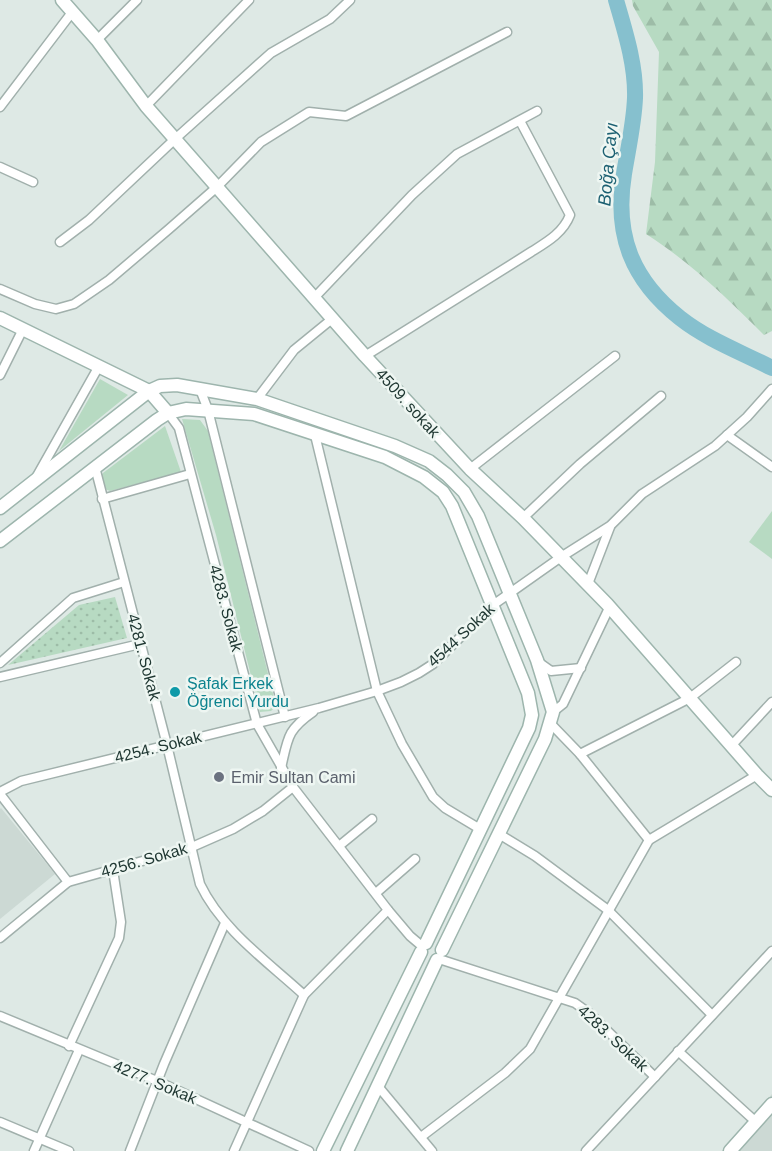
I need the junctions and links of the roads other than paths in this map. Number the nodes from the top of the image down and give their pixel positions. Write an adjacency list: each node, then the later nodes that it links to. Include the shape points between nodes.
1 (62, 0): 5 (main road, 4509. sokak)
2 (137, 0): 7 (street)
3 (249, 0): 8 (street)
4 (350, 0): 12 (street, via 330,19 271,53)
5 (73, 11): 7 (main road, 4509. sokak); 9 (street)
6 (507, 32): 15 (street, via 346,116 309,112 261,142)
7 (97, 40): 8 (main road, 4509. sokak)
8 (146, 106): 12 (main road, 4509. sokak)
9 (0, 107)
10 (537, 111): 11 (street)
11 (520, 121): 18 (street, via 457,154 412,195); 22 (street, via 570,215 566,226 541,246)
12 (175, 139): 15 (main road, 4509. sokak); 16 (street)
13 (0, 167): 14 (street)
14 (33, 182)
15 (217, 187): 17 (street, via 109,280 74,304 56,309 45,307); 18 (main road, 4509. sokak)
16 (60, 242)
17 (0, 289)
18 (315, 297): 20 (main road, 4509. sokak)
19 (0, 318): 21 (main road, 4283. Sokak)
20 (332, 319): 22 (main road, 4509. sokak); 30 (street, via 294,351)
21 (23, 329): 24 (main road, 4283. Sokak); 25 (street)
22 (365, 356): 37 (main road, 4509. sokak)
23 (615, 356): 37 (street)
24 (99, 366): 28 (main road, 4283. Sokak); 39 (street)
25 (0, 375)
26 (200, 388): 28 (main road, via 177,385); 30 (main road); 31 (street)
27 (772, 389): 34 (street)
28 (149, 391): 32 (main road, 4283. Sokak); 39 (main road)
29 (661, 396): 42 (street)
30 (257, 399): 48 (main road, via 429,461 469,500)
31 (208, 410): 32 (main road); 33 (main road, via 254,414); 61 (street)
32 (168, 413): 36 (main road); 38 (street, 4283. Sokak, via 179,428)
33 (315, 435): 49 (main road, via 385,457 424,477 443,492); 57 (street)
34 (727, 435): 35 (street); 43 (street, via 642,494)
35 (772, 466)
36 (94, 468): 40 (street, 4281. Sokak); 44 (main road)
37 (470, 469): 42 (main road, 4509. sokak)
38 (190, 474): 40 (street); 63 (street, 4283. Sokak)
39 (34, 482): 41 (main road)
40 (102, 499): 46 (street, 4281. Sokak)
41 (0, 508)
42 (523, 518): 45 (main road, 4509. sokak)
43 (610, 526): 45 (street, 4544 Sokak); 47 (street)
44 (0, 541)
45 (561, 557): 47 (main road, 4509. sokak); 48 (street, 4544 Sokak)
46 (124, 582): 51 (street, 4281. Sokak); 54 (street, via 74,598)
47 (588, 584): 50 (main road, 4509. sokak)
48 (511, 593): 49 (street, 4544 Sokak); 52 (main road)
49 (493, 605): 57 (street, 4544 Sokak, via 433,664); 73 (main road, via 528,693 532,715)
50 (610, 606): 55 (street); 58 (main road, 4509. sokak)
51 (140, 644): 56 (street); 64 (street, 4281. Sokak)
52 (537, 660): 55 (street, via 551,671); 62 (main road)
53 (736, 662): 58 (street)
54 (0, 663)
55 (581, 668): 62 (street)
56 (0, 677)
57 (377, 691): 60 (street, 4544 Sokak); 73 (street, via 433,797)
58 (690, 698): 65 (main road, 4509. sokak); 66 (street)
59 (772, 702): 65 (street)
60 (319, 708): 61 (street, 4254. Sokak); 67 (street, via 289,734)
61 (285, 717): 63 (street, 4254. Sokak)
62 (552, 718): 66 (street); 74 (main road)
63 (257, 724): 64 (street, 4254. Sokak); 67 (street, 4283. Sokak)
64 (167, 745): 71 (street, 4254. Sokak, via 21,781); 77 (street, 4281. Sokak)
65 (731, 746): 68 (main road, 4509. sokak)
66 (580, 754): 75 (street)
67 (281, 768): 69 (street, 4283. Sokak)
68 (757, 775): 70 (main road, 4509. sokak); 75 (street)
69 (293, 787): 76 (street, 4283. Sokak); 77 (street, 4256. Sokak, via 233,829)
70 (772, 790)
71 (0, 793): 80 (street)
72 (372, 819): 76 (street)
73 (480, 829): 86 (main road)
74 (499, 834): 83 (street); 88 (main road)
75 (649, 840): 83 (street)
76 (339, 846): 81 (street, 4283. Sokak)
77 (192, 847): 79 (street, 4256. Sokak); 84 (street, 4281. Sokak, via 200,884)
78 (416, 859): 81 (street)
79 (113, 870): 80 (street, 4256. Sokak); 93 (street, via 121,922 119,938)
80 (68, 882): 85 (street, 4256. Sokak)
81 (376, 893): 82 (street, 4283. Sokak)
82 (388, 910): 86 (street, 4283. Sokak); 89 (street)
83 (608, 910): 90 (street); 91 (street)
84 (225, 923): 89 (street, 4281. Sokak); 97 (street)
85 (0, 938)
86 (423, 947): 88 (main road, via 436,942); 110 (main road)
87 (772, 951): 91 (street)
88 (440, 955): 90 (street, 4283. Sokak, via 468,969); 98 (main road)
89 (304, 995): 101 (street)
90 (559, 996): 96 (street, 4283. Sokak, via 590,1013); 103 (street, via 530,1049)
91 (712, 1015): 95 (street)
92 (0, 1016): 93 (street, 4277. Sokak)
93 (69, 1046): 94 (street, 4277. Sokak)
94 (79, 1050): 97 (street, 4277. Sokak); 104 (street)
95 (678, 1052): 96 (street); 102 (street)
96 (655, 1077): 113 (street)
97 (157, 1081): 101 (street, 4277. Sokak); 107 (street)
98 (376, 1085): 103 (street); 111 (main road)
99 (772, 1104): 102 (main road)
100 (0, 1122): 104 (street)
101 (246, 1122): 108 (street); 109 (street, 4277. Sokak)
102 (756, 1122): 114 (main road)
103 (421, 1137): 112 (street)
104 (39, 1139): 105 (street); 106 (street)
105 (34, 1151)
106 (69, 1151)
107 (130, 1151)
108 (234, 1151)
109 (309, 1151)
110 (323, 1151)
111 (347, 1151)
112 (432, 1151)
113 (586, 1151)
114 (730, 1151)

